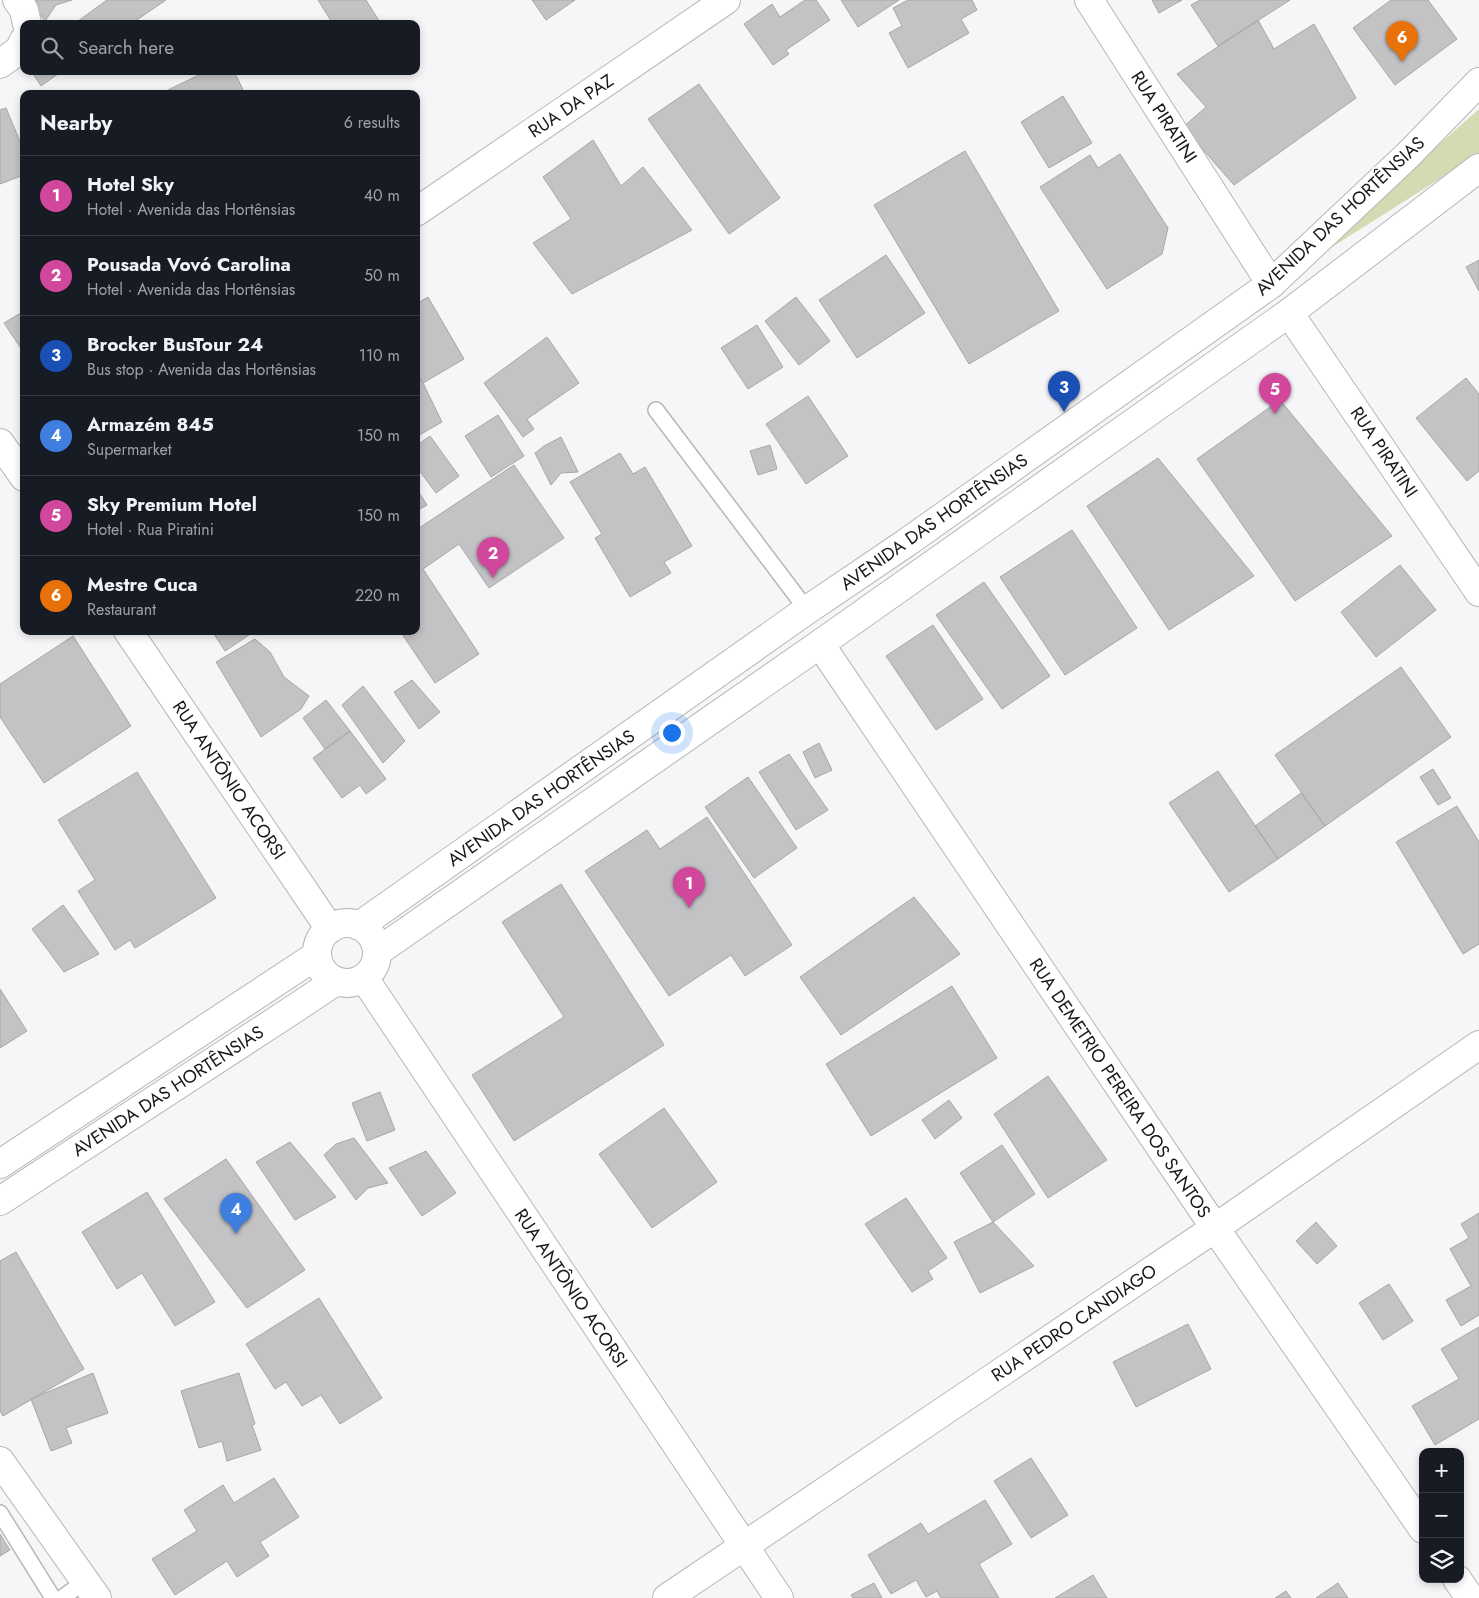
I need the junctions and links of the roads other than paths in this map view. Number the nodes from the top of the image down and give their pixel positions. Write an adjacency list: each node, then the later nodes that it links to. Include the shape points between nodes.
1 (17, 0): 4 (street)
2 (726, 0): 9 (street, RUA DA PAZ)
3 (1089, 0): 10 (street, RUA PIRATINI)
4 (26, 20)
5 (20, 48): 6 (street)
6 (0, 64)
7 (1479, 82): 10 (street, AVENIDA DAS HORTÊNSIAS, via 1408,156)
8 (1479, 168): 11 (street, AVENIDA DAS HORTÊNSIAS)
9 (420, 209)
10 (1271, 284): 16 (street, AVENIDA DAS HORTÊNSIAS)
11 (1290, 313): 15 (street, RUA PIRATINI); 18 (street, AVENIDA DAS HORTÊNSIAS)
12 (656, 410): 16 (lane)
13 (0, 443): 14 (street)
14 (20, 471)
15 (1479, 592)
16 (807, 610): 19 (street, AVENIDA DAS HORTÊNSIAS)
17 (131, 635): 20 (street, RUA ANTÔNIO ACORSI)
18 (820, 644): 21 (street, AVENIDA DAS HORTÊNSIAS); 28 (street, RUA DEMETRIO PEREIRA DOS SANTOS)
19 (359, 926): 20 (street, via 339,924); 21 (street, via 372,936)
20 (330, 929): 22 (street, via 320,940)
21 (377, 952): 23 (street, via 376,962)
22 (317, 955): 24 (street, via 323,970); 26 (street, AVENIDA DAS HORTÊNSIAS)
23 (364, 978): 24 (street, via 355,982); 32 (street, RUA ANTÔNIO ACORSI)
24 (336, 981): 27 (street, AVENIDA DAS HORTÊNSIAS)
25 (1479, 1045): 28 (street, RUA PEDRO CANDIAGO)
26 (0, 1164)
27 (0, 1200)
28 (1215, 1228): 31 (street, RUA DEMETRIO PEREIRA DOS SANTOS); 32 (street, RUA PEDRO CANDIAGO)
29 (0, 1461): 34 (street)
30 (0, 1513): 35 (lane)
31 (1419, 1523)
32 (743, 1546): 37 (street, RUA PEDRO CANDIAGO); 38 (street, RUA ANTÔNIO ACORSI)
33 (1460, 1583): 39 (street)
34 (91, 1589): 36 (lane)
35 (53, 1598)
36 (62, 1598)
37 (667, 1598)
38 (779, 1598)
39 (1470, 1598)

